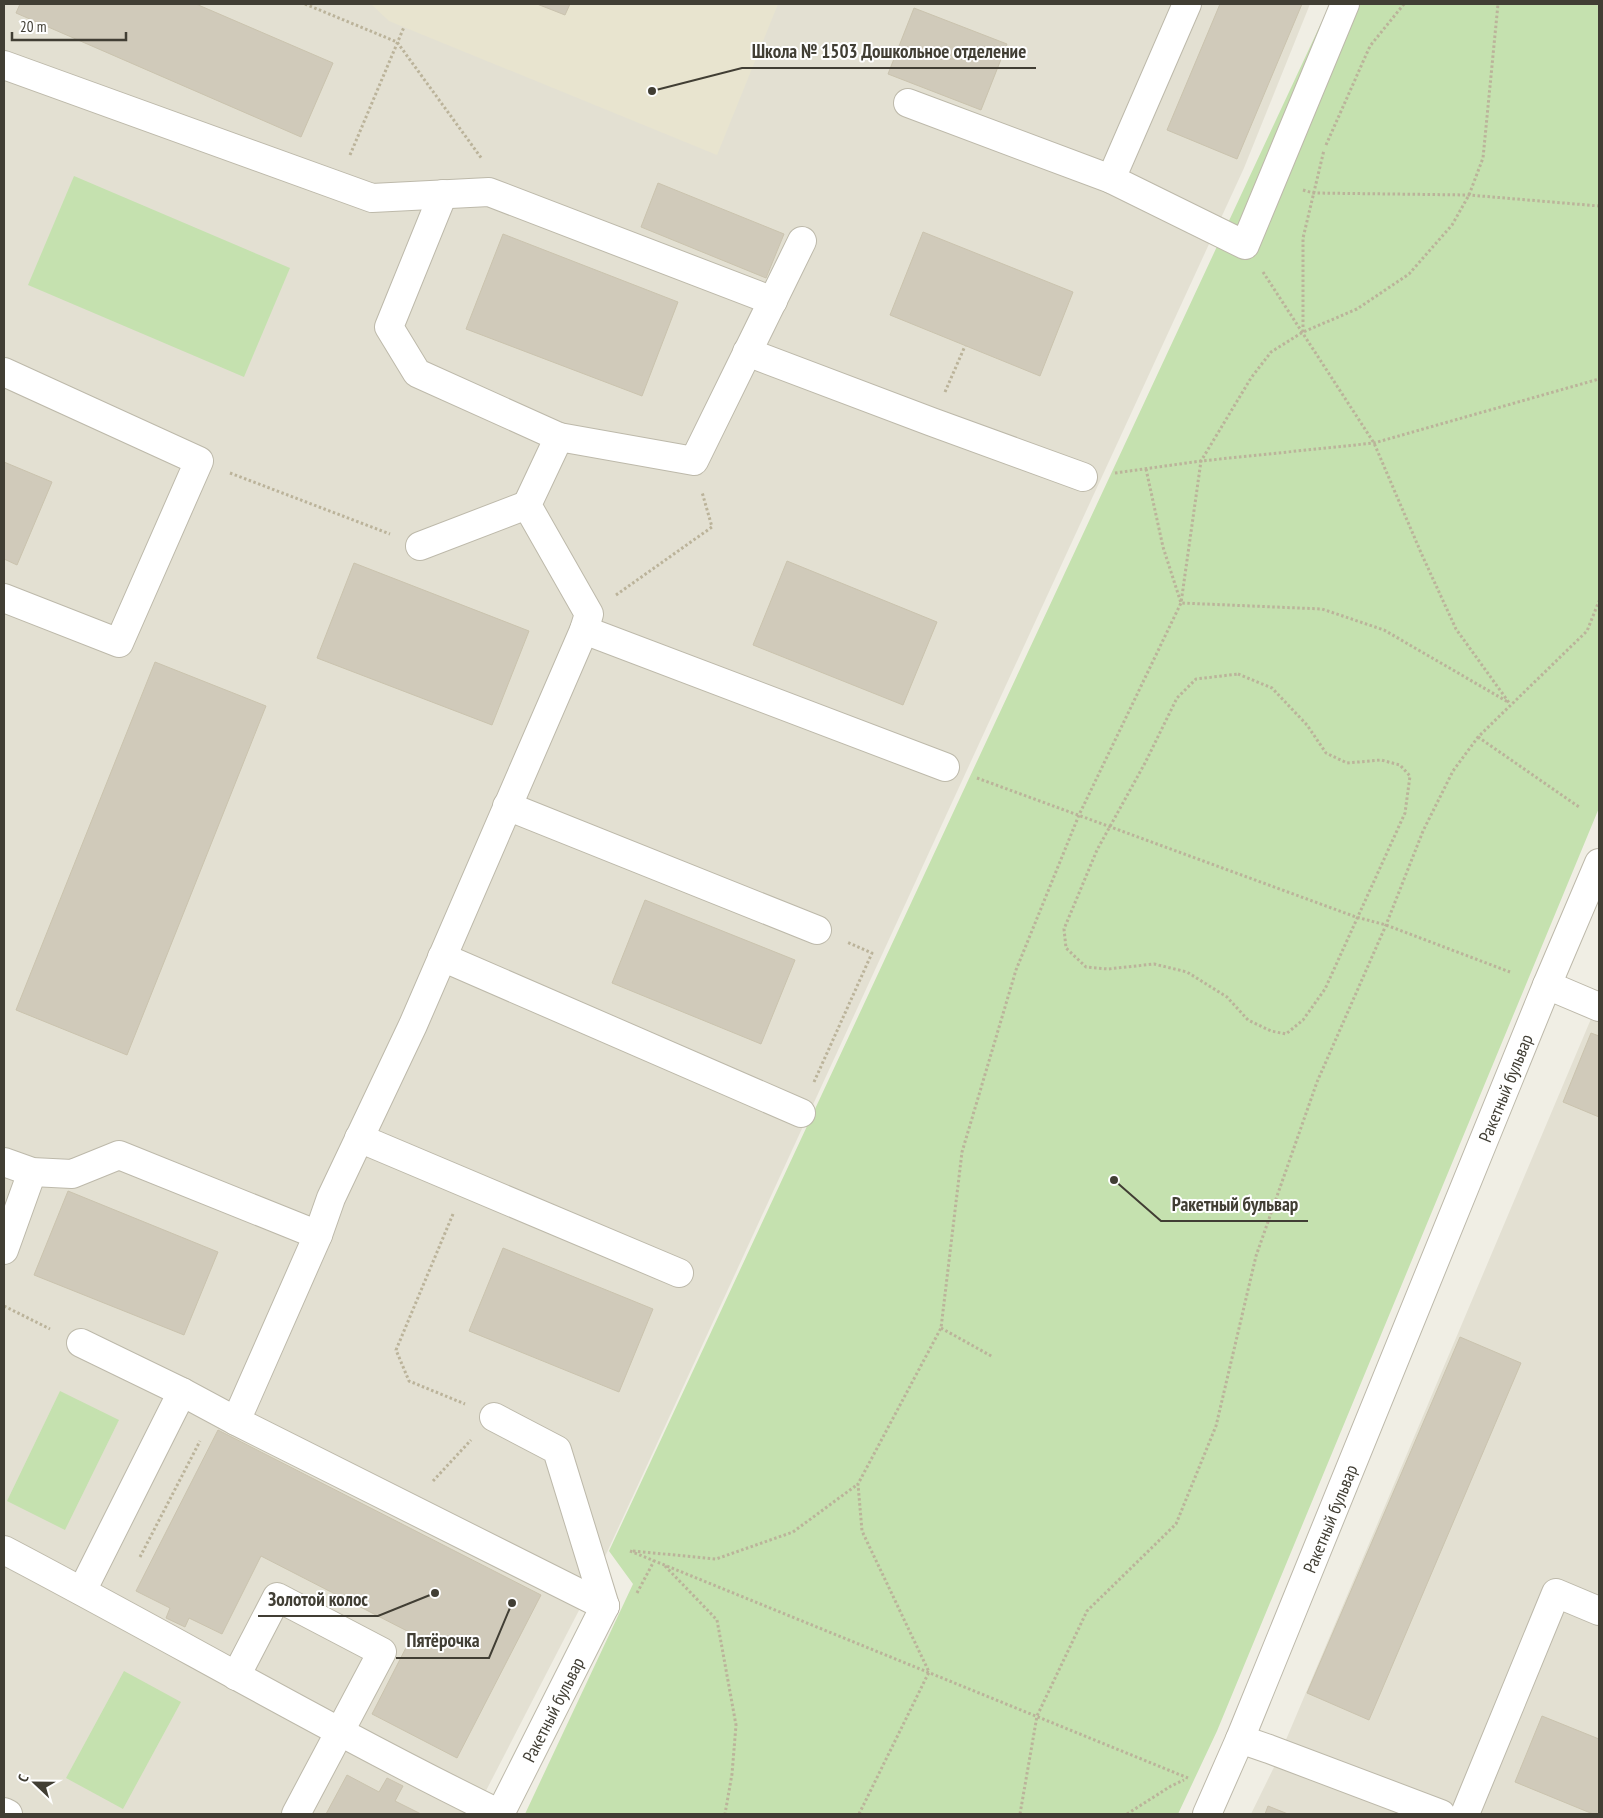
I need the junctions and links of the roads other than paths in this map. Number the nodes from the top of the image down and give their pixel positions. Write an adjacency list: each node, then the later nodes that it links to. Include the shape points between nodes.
1 (1187, 4): 5 (street)
2 (1345, 4): 5 (street, via 1245,245)
3 (4, 65): 6 (street, via 372,198)
4 (908, 102): 5 (street)
5 (1111, 179)
6 (443, 194): 8 (street, via 488,192); 11 (street, via 389,327 417,373)
7 (802, 241): 8 (street)
8 (773, 301): 9 (street)
9 (747, 352): 11 (street, via 694,461); 12 (street)
10 (4, 372): 15 (street, via 199,461 119,643)
11 (558, 437): 13 (street)
12 (1083, 477)
13 (527, 505): 14 (street); 16 (street)
14 (420, 546)
15 (4, 598)
16 (587, 622): 17 (street); 18 (street)
17 (945, 767)
18 (508, 806): 20 (street); 21 (street)
19 (1599, 863): 22 (street, Ракетный бульвар)
20 (817, 930)
21 (442, 957): 24 (street); 25 (street, via 414,1025)
22 (1547, 985): 23 (street); 41 (street, Ракетный бульвар)
23 (1599, 1007)
24 (801, 1112)
25 (359, 1138): 28 (street); 30 (street)
26 (4, 1162): 27 (street)
27 (32, 1172): 28 (street, via 72,1174 119,1155); 29 (street)
28 (318, 1235): 33 (street)
29 (4, 1250)
30 (679, 1273)
31 (81, 1343): 32 (street)
32 (182, 1392): 33 (street); 36 (street)
33 (226, 1415): 37 (street)
34 (494, 1416): 37 (street, via 557,1450)
35 (4, 1550): 36 (street)
36 (82, 1591): 39 (street)
37 (605, 1606): 45 (street, Ракетный бульвар)
38 (1599, 1611): 48 (street, via 1556,1593)
39 (236, 1676): 40 (street); 40 (street, via 277,1597 382,1652)
40 (340, 1733): 44 (street); 45 (street)
41 (1240, 1739): 46 (street, Ракетный бульвар); 47 (street)
42 (4, 1812): 43 (street)
43 (8, 1814)
44 (296, 1814)
45 (500, 1814)
46 (1207, 1814)
47 (1441, 1814)
48 (1465, 1814)

